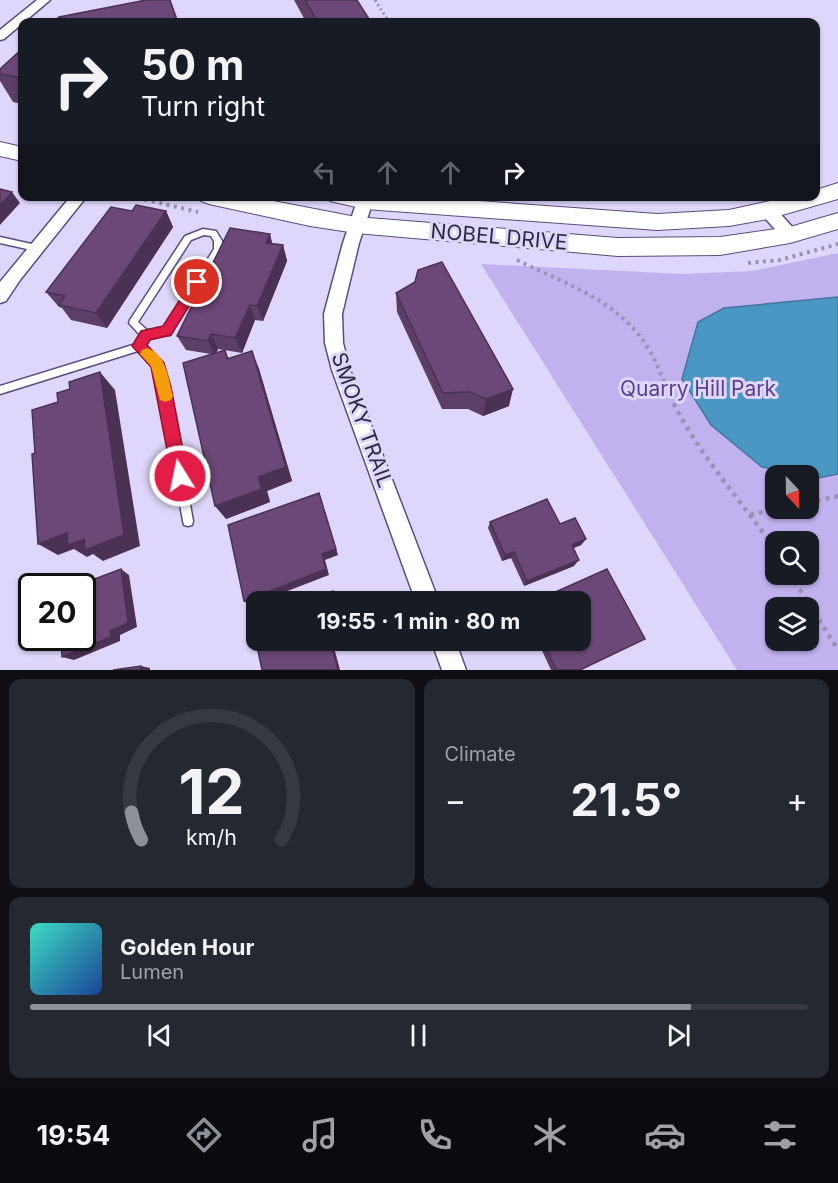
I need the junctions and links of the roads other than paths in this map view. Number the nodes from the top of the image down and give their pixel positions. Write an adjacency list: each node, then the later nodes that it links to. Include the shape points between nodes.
1 (44, 0): 2 (street)
2 (22, 18)
3 (18, 21): 4 (street)
4 (0, 36)
5 (0, 132): 6 (street)
6 (18, 135)
7 (0, 149): 8 (street)
8 (18, 153)
9 (838, 191): 10 (street, NOBEL DRIVE)
10 (820, 196)
11 (76, 201): 20 (street)
12 (232, 201): 17 (street, NOBEL DRIVE)
13 (365, 201): 15 (street, NOBEL DRIVE, via 657,222 729,218); 17 (street, SMOKY TRAIL)
14 (803, 201): 15 (street, NOBEL DRIVE)
15 (768, 211): 18 (street)
16 (838, 221): 18 (street, NOBEL DRIVE)
17 (356, 225): 18 (street, NOBEL DRIVE, via 657,248 720,246); 26 (street, SMOKY TRAIL, via 333,314 334,343)
18 (790, 235)
19 (0, 240): 20 (lane)
20 (36, 248): 21 (street)
21 (0, 296)
22 (145, 334): 22 (lane, via 167,332 218,249 213,233 204,231 188,238 134,323); 23 (lane)
23 (139, 346): 24 (lane); 25 (lane, via 160,371)
24 (0, 390)
25 (188, 521)
26 (424, 591)
27 (447, 651): 28 (street)
28 (454, 670)

